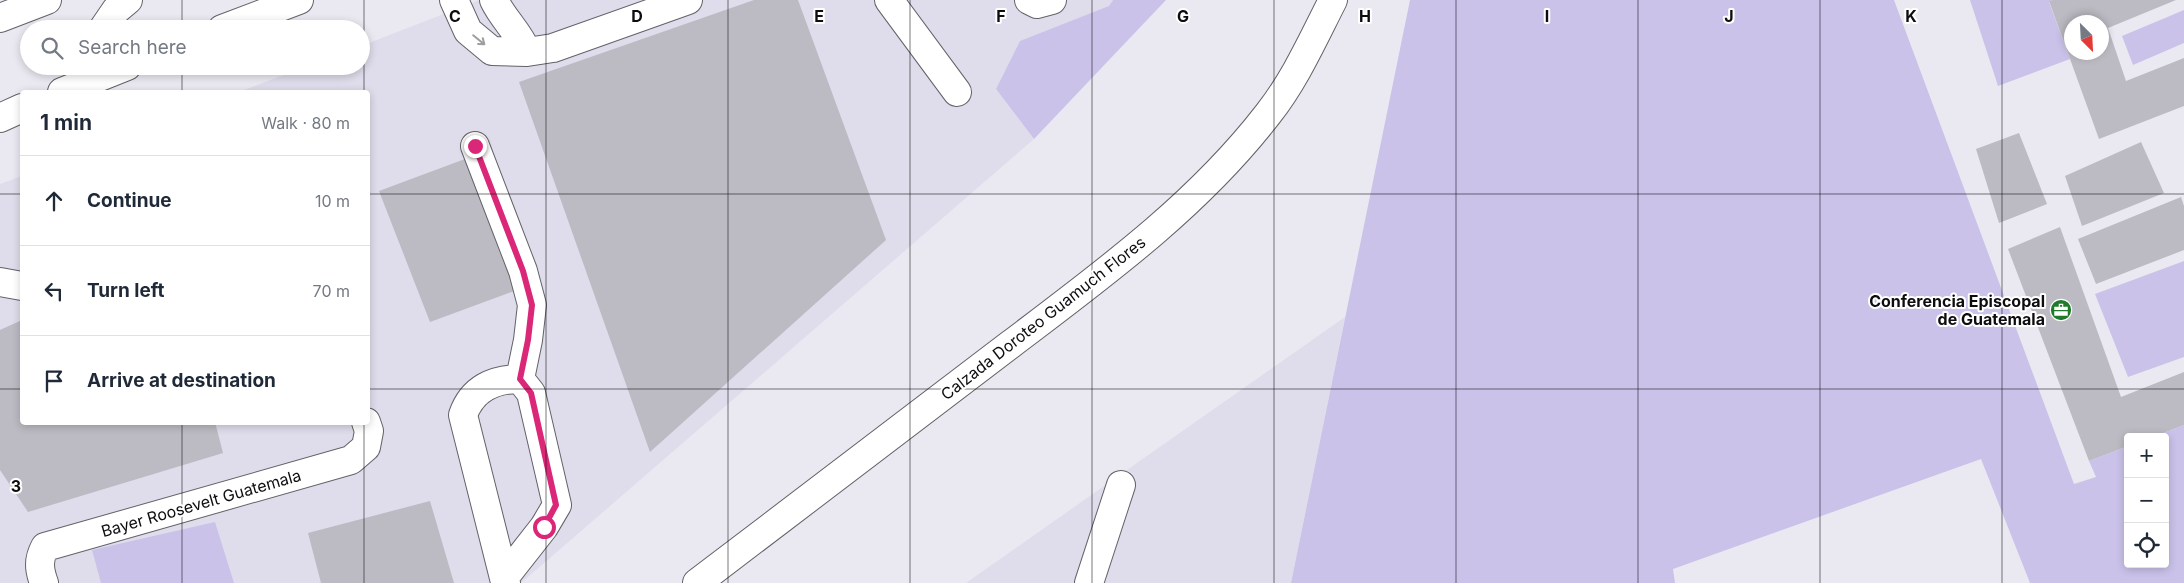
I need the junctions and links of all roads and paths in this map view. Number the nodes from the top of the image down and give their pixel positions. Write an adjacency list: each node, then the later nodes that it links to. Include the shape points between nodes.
1 (47, 0): 11 (main road)
2 (128, 0): 12 (main road)
3 (299, 0): 13 (main road)
4 (454, 0): 14 (main road, one-way to 14, via 468,31 492,50)
5 (494, 0): 14 (main road, via 520,35)
6 (688, 0): 14 (main road, via 552,48)
7 (889, 0): 17 (main road)
8 (1029, 0): 9 (main road, via 1037,4)
9 (1052, 0)
10 (1333, 0): 28 (main road, Calzada Doroteo Guamuch Flores, via 1275,105 1246,141 1184,205 1106,271)
11 (0, 18)
12 (109, 20)
13 (246, 20)
14 (527, 52)
15 (104, 75): 16 (main road)
16 (67, 90)
17 (957, 92)
18 (20, 109): 19 (main road)
19 (0, 118)
20 (475, 146): 23 (main road, via 523,271 532,305)
21 (0, 282): 22 (main road)
22 (20, 286)
23 (520, 379): 26 (main road, via 531,393 556,505); 26 (main road, via 504,379 480,390 468,401 463,415)
24 (367, 425): 27 (main road, Bayer Roosevelt Guatemala, via 366,447 351,460 45,547 39,569)
25 (1121, 485): 29 (main road)
26 (505, 581)
27 (44, 583)
28 (697, 583)
29 (1088, 583)

